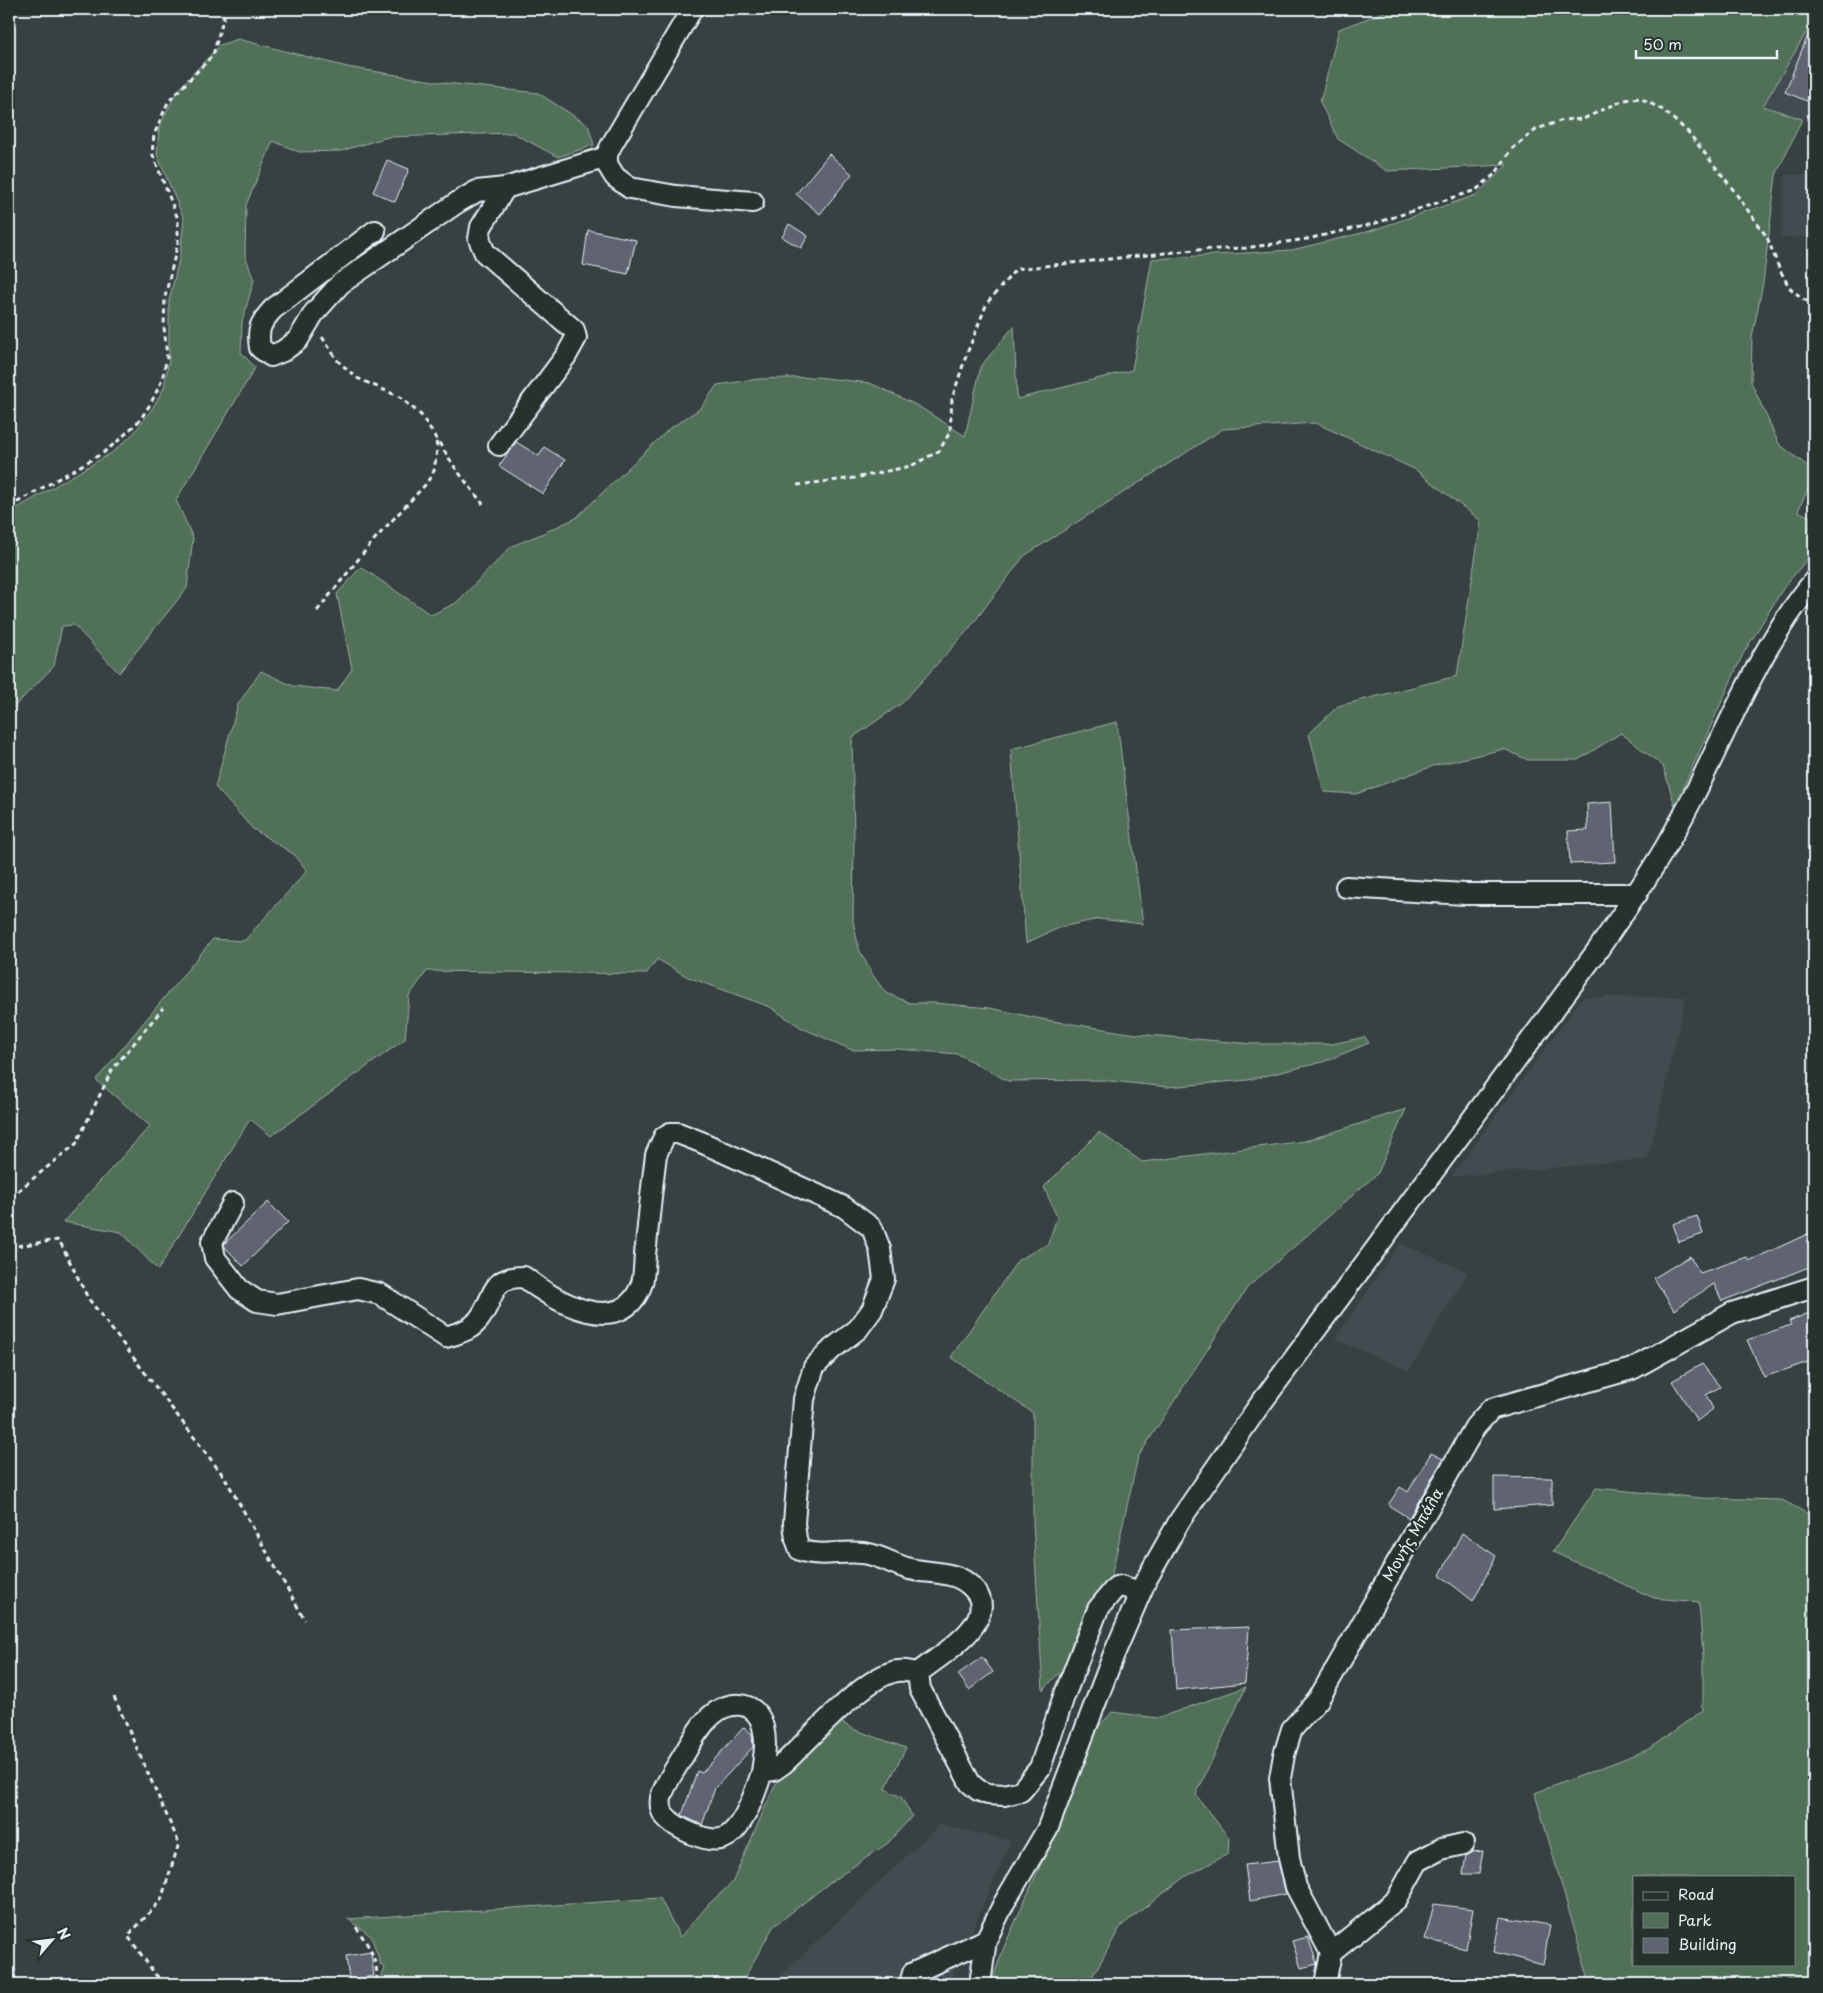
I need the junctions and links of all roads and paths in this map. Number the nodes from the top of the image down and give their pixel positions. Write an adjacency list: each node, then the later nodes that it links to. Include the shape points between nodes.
1 (226, 9): 13 (path, via 213,56 168,102 154,135 152,153 178,219 178,242 165,297 167,357 162,380 140,420 119,440 103,453)
2 (692, 9): 3 (street)
3 (607, 157): 4 (street); 5 (street, via 611,172 630,188 676,196)
4 (505, 188): 8 (street, via 477,191 458,202 340,284); 10 (street, via 481,227 479,239 485,253 574,330 576,338)
5 (753, 202)
6 (375, 231): 8 (street, via 273,309 258,334 260,348 271,356 283,351 298,340)
7 (1814, 304): 11 (path, via 1789,287 1767,237 1688,132 1662,110 1640,98 1624,100 1583,119 1563,120 1537,129 1512,149 1496,173 1476,190 1373,224 1308,239 1246,248 1194,250 1016,269 987,303 952,400 950,432 939,451 911,466 855,478)
8 (314, 313): 9 (path, via 323,340 338,362 357,378 400,397 421,415)
9 (436, 438): 12 (path); 15 (path, via 434,471 426,484 373,540)
10 (499, 445)
11 (797, 485)
12 (482, 504)
13 (9, 507)
14 (1814, 581): 17 (street, via 1785,618 1765,652 1692,800)
15 (317, 611)
16 (1346, 887): 17 (street, via 1465,894)
17 (1637, 894): 23 (street, via 1256,1410 1180,1520)
18 (163, 1008): 19 (path, via 112,1070 76,1144 19,1190)
19 (9, 1188)
20 (233, 1203): 25 (street, via 212,1242 216,1258 239,1289 257,1301 277,1304 358,1289 380,1294 446,1336 473,1326 497,1284 511,1277 524,1277 570,1307 594,1313 616,1311 631,1302 642,1283 656,1155 664,1137 670,1133 701,1142 844,1207 872,1228 880,1250 884,1279 872,1310 858,1329 814,1367 804,1399 794,1523 796,1539 800,1550 811,1554 866,1553 911,1569 953,1576 977,1592 982,1606 976,1622)
21 (9, 1247): 24 (path, via 59,1240 88,1298 224,1478)
22 (1814, 1287): 31 (street, Μονής Μπάλα, via 1732,1313 1632,1369 1492,1409 1475,1427 1318,1700 1292,1729 1284,1755 1280,1778 1289,1858 1296,1886)
23 (1140, 1592): 25 (street, via 1116,1587 1098,1609 1040,1768 1020,1791 988,1794 970,1783 920,1689); 30 (street, via 1047,1830)
24 (305, 1620)
25 (918, 1673): 27 (street, via 899,1671 880,1677 843,1706 784,1763 774,1770)
26 (114, 1697): 32 (path, via 179,1843 161,1900 128,1936)
27 (762, 1772): 27 (street, via 764,1740 759,1718 741,1704 728,1705 713,1714 697,1733 665,1788 661,1798 664,1816 707,1839 724,1839 732,1834 748,1807)
28 (1463, 1844): 31 (street, via 1442,1848 1418,1861 1397,1899)
29 (356, 1926): 33 (path, via 374,1956 378,1975)
30 (986, 1940): 34 (street, via 914,1973); 35 (street)
31 (1331, 1953): 36 (street)
32 (165, 1984)
33 (376, 1984)
34 (910, 1984)
35 (980, 1984)
36 (1325, 1984)

